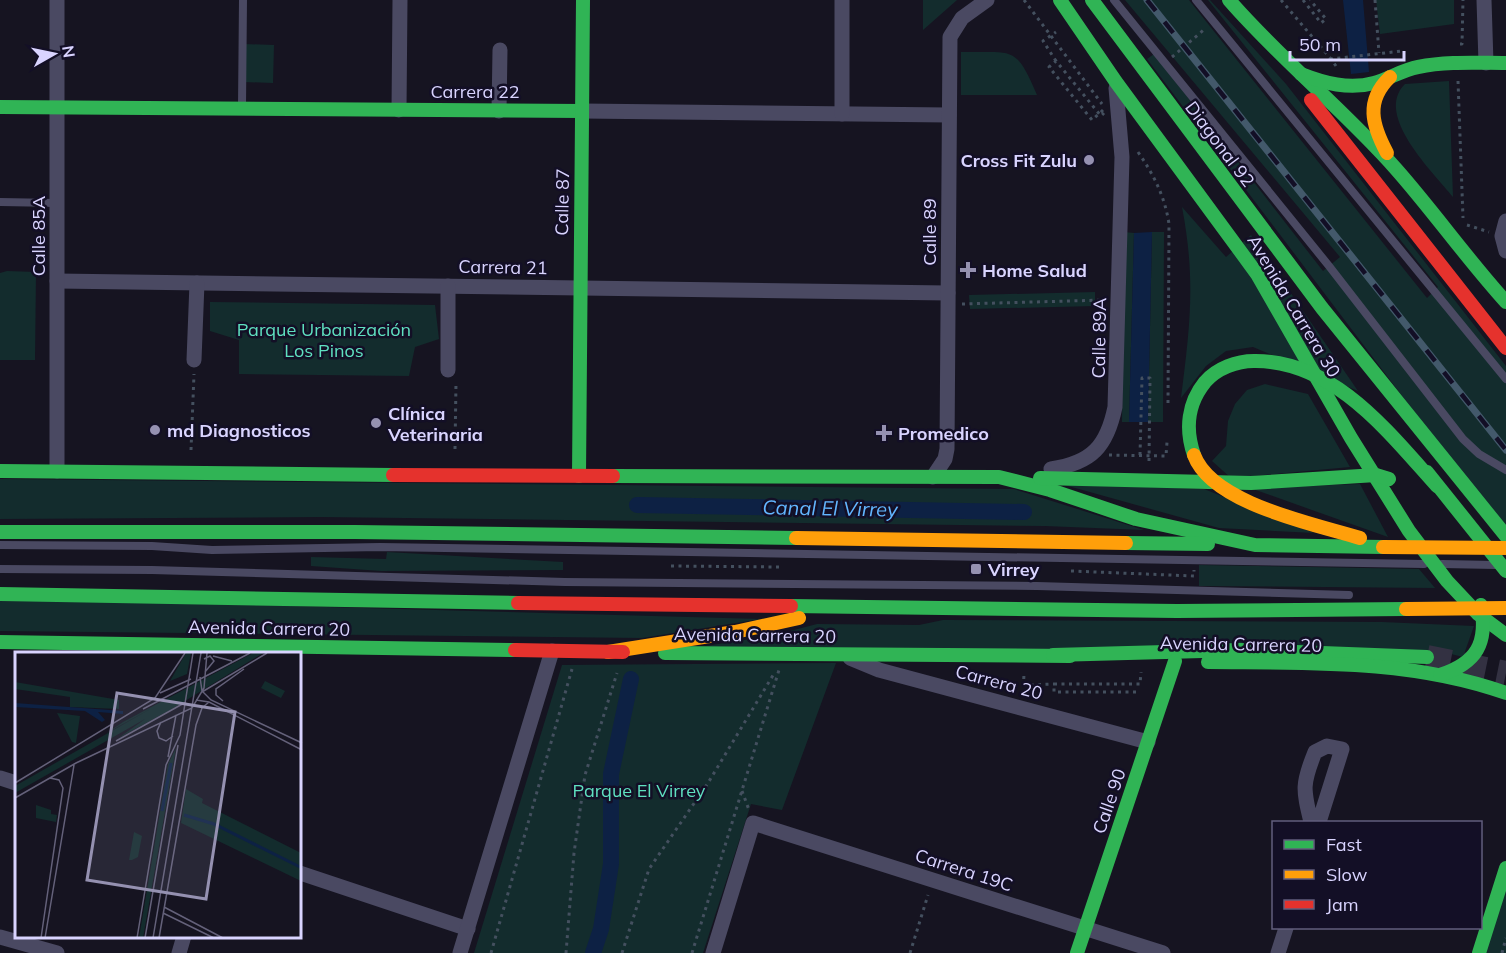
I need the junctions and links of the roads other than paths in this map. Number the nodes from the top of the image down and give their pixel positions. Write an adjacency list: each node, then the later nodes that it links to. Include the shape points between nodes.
1 (57, 0): 21 (street, Calle 85A)
2 (243, 0): 22 (lane)
3 (400, 0): 23 (street)
4 (583, 0): 25 (main road, Calle 87)
5 (842, 0): 26 (street)
6 (987, 0): 27 (street, Calle 89, via 962,18 950,37)
7 (1060, 0): 19 (main road, Avenida Carrera 30)
8 (1092, 0): 37 (main road, Diagonal 92)
9 (1114, 0): 42 (lane, via 1329,266 1463,440)
10 (1196, 0): 41 (lane)
11 (1228, 0): 13 (main road)
12 (1484, 0): 15 (street)
13 (1254, 29): 17 (main road); 38 (main road)
14 (500, 50): 24 (street)
15 (1486, 63): 16 (main road); 18 (main road, via 1417,67)
16 (1506, 63)
17 (1297, 72): 18 (main road, via 1333,85 1352,86); 28 (main road)
18 (1390, 77): 28 (main road, via 1377,90 1370,108 1374,131)
19 (1116, 82): 47 (street, Calle 89A, via 1122,157 1119,300 1115,407 1106,440 1092,454 1062,467); 66 (main road, Avenida Carrera 30, via 1238,245 1403,522 1448,581)
20 (0, 107): 21 (main road, Carrera 22)
21 (57, 107): 22 (main road, Carrera 22); 30 (street, Calle 85A)
22 (242, 108): 23 (main road, Carrera 22)
23 (399, 110): 24 (main road, Carrera 22)
24 (499, 111): 25 (main road, Carrera 22)
25 (582, 111): 26 (street, Carrera 22); 34 (main road, Calle 87)
26 (842, 114): 27 (street, Carrera 22)
27 (950, 115): 35 (street, Calle 89)
28 (1395, 168): 36 (main road)
29 (0, 202): 30 (lane)
30 (57, 203): 31 (street, Calle 85A)
31 (57, 281): 32 (street, Carrera 21); 44 (street, Calle 85A)
32 (196, 283): 33 (street, Carrera 21); 39 (street)
33 (448, 286): 34 (street, Carrera 21); 40 (street)
34 (581, 288): 35 (street, Carrera 21); 45 (main road, Calle 87)
35 (948, 299): 46 (street, Calle 89, via 947,449)
36 (1506, 302)
37 (1322, 308): 49 (main road, Diagonal 92); 52 (main road, Diagonal 92)
38 (1506, 348)
39 (194, 360)
40 (452, 375)
41 (1506, 379)
42 (1506, 470)
43 (0, 471): 44 (main road)
44 (57, 471): 45 (main road)
45 (579, 476): 46 (main road)
46 (933, 477): 47 (main road)
47 (999, 477): 48 (main road, via 1251,483 1376,475); 54 (main road, via 1136,519)
48 (1399, 486)
49 (1437, 486): 55 (main road, via 1339,388 1304,372 1254,361 1226,366 1201,386 1188,416 1188,432 1197,462 1207,475 1269,510); 59 (main road, Diagonal 92)
50 (1429, 531): 74 (main road, via 1468,581 1483,615 1480,647 1464,667)
51 (0, 532): 54 (main road, via 355,532)
52 (1506, 536)
53 (0, 545): 57 (lane, via 212,550 380,547)
54 (1255, 545): 55 (main road)
55 (1388, 548): 56 (main road)
56 (1506, 548)
57 (1506, 565)
58 (0, 569): 61 (lane, via 555,582 1037,586)
59 (1506, 571)
60 (0, 594): 64 (main road, Avenida Carrera 20)
61 (1358, 596)
62 (1450, 596): 63 (lane)
63 (1484, 596)
64 (853, 606): 65 (main road, Avenida Carrera 20, via 1177,611); 69 (main road, via 735,632)
65 (1506, 608)
66 (1501, 631)
67 (0, 642): 68 (main road, Avenida Carrera 20)
68 (552, 651): 69 (main road, Avenida Carrera 20); 84 (street)
69 (608, 652): 70 (main road, Avenida Carrera 20)
70 (842, 654): 71 (main road, Avenida Carrera 20); 76 (street, Carrera 20, via 879,670)
71 (1053, 655): 72 (main road, via 1188,650); 73 (main road, Avenida Carrera 20)
72 (1427, 657)
73 (1175, 661): 74 (main road, Avenida Carrera 20, via 1349,665); 76 (main road, Calle 90)
74 (1440, 675): 75 (main road, Avenida Carrera 20, via 1492,686)
75 (1506, 693)
76 (1148, 742): 83 (main road, Calle 90)
77 (0, 778): 78 (street)
78 (15, 783)
79 (1311, 821): 80 (street, via 1304,779 1314,752 1327,746 1342,749)
80 (1319, 821)
81 (1506, 868): 95 (main road)
82 (302, 874): 84 (street)
83 (1085, 928): 91 (street, Carrera 19C, via 753,823); 92 (main road, Calle 90); 93 (street, Carrera 19C)
84 (468, 929): 90 (street)
85 (1285, 929): 94 (street)
86 (0, 937): 88 (street)
87 (183, 938): 89 (street)
88 (57, 953)
89 (179, 953)
90 (460, 953)
91 (713, 953)
92 (1077, 953)
93 (1163, 953)
94 (1278, 953)
95 (1479, 953)

